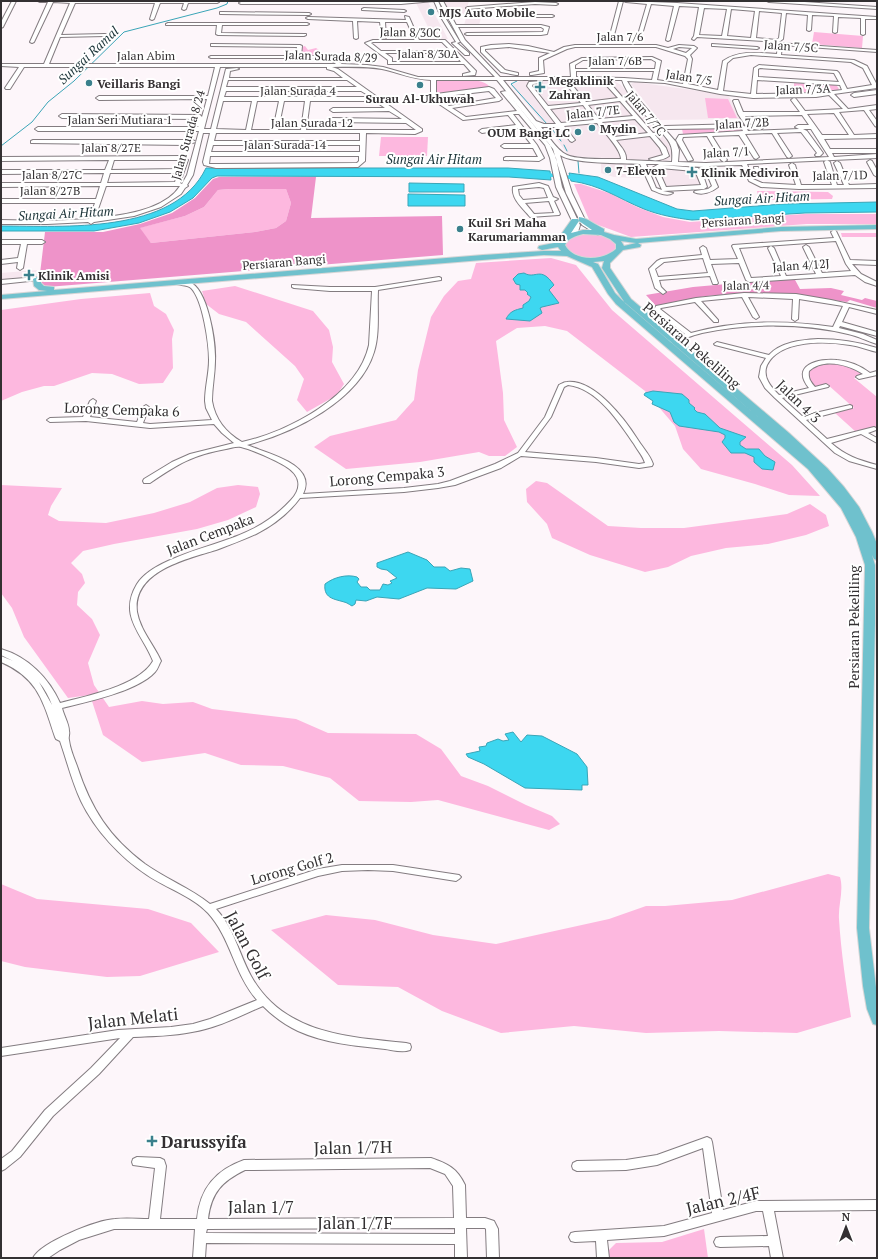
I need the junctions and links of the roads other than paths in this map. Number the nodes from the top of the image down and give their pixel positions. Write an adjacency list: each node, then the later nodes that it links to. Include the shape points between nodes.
1 (14, 1): 48 (street)
2 (40, 1): 3 (street)
3 (51, 1): 4 (street); 64 (street)
4 (73, 1): 5 (street); 54 (street)
5 (101, 1): 6 (street)
6 (158, 1): 13 (street); 39 (street)
7 (432, 1): 17 (street)
8 (436, 1): 63 (street, via 441,20)
9 (441, 1): 46 (street)
10 (621, 1): 68 (street)
11 (626, 1): 18 (street)
12 (769, 1): 25 (street)
13 (187, 2): 14 (street); 27 (street)
14 (217, 2)
15 (312, 2): 16 (street); 17 (street); 34 (street)
16 (241, 3)
17 (401, 3): 29 (street)
18 (649, 3): 20 (street); 57 (street)
19 (556, 4): 21 (street)
20 (677, 4): 22 (street); 61 (street)
21 (500, 6): 23 (street); 35 (street)
22 (702, 6): 24 (street); 58 (street, via 695,38)
23 (468, 8)
24 (729, 8): 28 (street); 58 (street)
25 (877, 8)
26 (364, 9): 29 (street)
27 (184, 10)
28 (757, 10): 30 (street); 62 (street)
29 (404, 11): 42 (street)
30 (784, 12): 32 (street); 62 (street, via 781,39)
31 (222, 13): 34 (street)
32 (810, 13): 33 (street); 49 (street)
33 (836, 15): 37 (street); 50 (street)
34 (309, 16): 40 (street); 45 (street)
35 (498, 16): 36 (street); 47 (street)
36 (552, 16)
37 (864, 17): 38 (street); 52 (street)
38 (877, 18)
39 (152, 19)
40 (355, 19): 41 (street); 55 (street)
41 (382, 20): 42 (street); 56 (street)
42 (409, 21): 59 (street)
43 (168, 24): 44 (street)
44 (220, 24): 45 (street); 45 (street, via 218,34 304,37)
45 (307, 24)
46 (455, 26): 47 (street); 63 (street)
47 (495, 26): 51 (street, via 547,28 545,33 541,34)
48 (1, 27)
49 (808, 30)
50 (835, 32)
51 (467, 34)
52 (864, 34)
53 (105, 35): 54 (street)
54 (58, 36): 93 (street)
55 (356, 38)
56 (384, 38)
57 (639, 38)
58 (724, 38): 62 (street)
59 (417, 39)
60 (450, 39): 77 (street)
61 (668, 40)
62 (752, 40)
63 (460, 41): 77 (street); 99 (street)
64 (32, 42)
65 (213, 45): 83 (street, via 300,46)
66 (714, 45): 71 (street)
67 (598, 46): 68 (street, Jalan 7/6); 76 (street, Jalan 7/6, via 570,47); 86 (street)
68 (608, 46): 70 (street, Jalan 7/6, via 656,46)
69 (811, 46): 72 (street); 80 (street, via 780,44); 88 (street)
70 (670, 49): 79 (street, Jalan 7/6); 79 (street, via 694,46 695,48)
71 (727, 50): 78 (street, via 757,46); 87 (street)
72 (861, 50): 73 (street); 81 (street)
73 (877, 51)
74 (380, 52): 75 (street); 75 (street, Jalan 8/30C, via 367,43 440,41 445,42); 89 (street, via 390,59)
75 (456, 52): 90 (street, Jalan 8/30C)
76 (554, 53): 76 (street, Jalan 7/6, via 541,59 542,71 538,74 511,74 503,71 483,49 493,46 526,47)
77 (468, 54): 106 (street)
78 (757, 54): 80 (street, Jalan 7/5C); 87 (street, Jalan 7/5C)
79 (687, 55): 119 (street, via 690,59)
80 (779, 55): 85 (street, Jalan 7/5C)
81 (877, 56)
82 (211, 57): 83 (street)
83 (298, 57): 84 (street)
84 (322, 57): 95 (street, via 330,57); 96 (street, via 330,60)
85 (797, 57): 88 (street, Jalan 7/5C); 98 (street)
86 (599, 58): 100 (street, via 578,60 572,64); 101 (street, via 655,59 659,62)
87 (732, 58): 127 (street, via 725,62)
88 (811, 58): 121 (street, Jalan 7/5C, via 844,60 862,65)
89 (390, 63): 90 (street, Jalan 8/30A); 97 (street)
90 (465, 63): 103 (street, via 473,74)
91 (1, 65): 92 (street, Jalan Abim)
92 (22, 65): 93 (street, Jalan Abim); 123 (street)
93 (46, 65): 94 (street, Jalan Abim)
94 (218, 65): 96 (street, Jalan Surada 8/29); 134 (street, Jalan Surada 8/24)
95 (340, 65): 96 (street, Jalan Surada 8/29); 97 (street, Jalan Surada 8/29)
96 (332, 67): 111 (street, via 234,69 228,70); 112 (street)
97 (383, 68): 104 (street, Jalan Surada 8/29, via 412,77)
98 (796, 68): 110 (street, via 759,66); 117 (street); 118 (street, via 835,72)
99 (490, 70): 107 (street); 108 (street, via 499,76)
100 (573, 70): 101 (street, Jalan 7/6B); 109 (street)
101 (656, 70): 116 (street)
102 (484, 72): 105 (street, via 483,76)
103 (412, 73)
104 (433, 78): 105 (street, Jalan Surada 8/29); 132 (street)
105 (475, 78): 106 (street, Jalan Surada 8/29); 122 (street)
106 (491, 78): 107 (street, Jalan Surada 8/29); 122 (street)
107 (498, 78): 108 (street, Jalan 7/5); 120 (street)
108 (516, 78): 114 (street, Jalan 7/5); 120 (street)
109 (574, 78): 113 (street, Jalan 7/5); 114 (street, Jalan 7/5)
110 (754, 78): 115 (street); 133 (street)
111 (226, 79): 112 (street); 124 (street)
112 (348, 79): 125 (street)
113 (624, 79): 116 (street, Jalan 7/5); 136 (street, via 624,83)
114 (565, 80): 144 (street, Jalan 7/7C, via 604,83); 147 (street); 150 (street, via 529,84)
115 (786, 80): 117 (street); 128 (street)
116 (654, 81): 119 (street, Jalan 7/5)
117 (795, 81): 118 (street)
118 (842, 84): 126 (street)
119 (685, 85): 127 (street, Jalan 7/5)
120 (506, 86): 164 (street)
121 (875, 86): 126 (street, Jalan 7/5)
122 (500, 87): 155 (street)
123 (8, 88)
124 (223, 89): 125 (street); 139 (street)
125 (362, 89): 138 (street)
126 (845, 91): 130 (street, Jalan 7/5)
127 (720, 92): 131 (street, Jalan 7/5)
128 (787, 92)
129 (877, 92): 137 (street, Jalan 7/3A)
130 (830, 93): 133 (street, Jalan 7/5); 137 (street)
131 (734, 94): 133 (street, Jalan 7/5); 146 (street)
132 (434, 96): 148 (street); 148 (street, via 486,89 492,90 499,100)
133 (753, 96)
134 (210, 97): 135 (street); 157 (street, Jalan Surada 8/24)
135 (99, 98)
136 (635, 98): 144 (street); 178 (street)
137 (834, 98): 145 (street, Jalan 7/3A); 154 (street)
138 (376, 99): 143 (street, Jalan Surada 4); 151 (street)
139 (221, 100): 140 (street, Jalan Surada 4); 158 (street)
140 (255, 100): 141 (street, Jalan Surada 4); 176 (street)
141 (282, 100): 142 (street, Jalan Surada 4); 180 (street)
142 (308, 100): 143 (street, Jalan Surada 4); 181 (street)
143 (334, 100): 153 (street)
144 (622, 100): 147 (street); 163 (street, Jalan 7/7C)
145 (794, 100): 146 (street, Jalan 7/3A); 161 (street)
146 (736, 101): 160 (street)
147 (584, 104): 150 (street); 167 (street)
148 (450, 107): 159 (street, via 465,119)
149 (877, 107): 152 (street)
150 (547, 108): 168 (street)
151 (391, 109): 153 (street); 166 (street)
152 (866, 109): 154 (street); 169 (street)
153 (333, 110): 165 (street)
154 (847, 110): 156 (street)
155 (520, 112): 159 (street); 244 (street, via 547,145)
156 (836, 112): 161 (street); 188 (street)
157 (206, 114): 158 (street); 173 (street, Jalan Surada 8/24)
158 (218, 114): 175 (street)
159 (509, 114): 170 (street)
160 (741, 114): 161 (street); 172 (street, via 749,127)
161 (805, 114): 172 (street)
162 (62, 116): 173 (street, via 200,117 198,125)
163 (637, 117): 167 (street, Jalan 7/7E); 186 (street, Jalan 7/7C)
164 (534, 119): 171 (street, Jalan 7/7E, via 543,126); 192 (street)
165 (332, 120): 166 (street); 182 (street)
166 (407, 121): 183 (street, Jalan Surada 12, via 420,129 418,132)
167 (598, 121): 168 (street, Jalan 7/7E); 193 (street)
168 (559, 125): 171 (street, Jalan 7/7E); 194 (street)
169 (877, 125)
170 (519, 126): 177 (street); 191 (street)
171 (551, 126): 192 (street, Jalan 7/7E, via 546,129)
172 (813, 127): 190 (street)
173 (202, 128): 174 (street, Jalan Seri Mutiara 1); 175 (street, Jalan Surada 12); 196 (street, Jalan Surada 8/24)
174 (38, 129)
175 (214, 131): 176 (street, Jalan Surada 12); 197 (street)
176 (248, 131): 180 (street, Jalan Surada 12)
177 (482, 131)
178 (665, 131): 179 (street); 186 (street); 222 (street, via 676,153)
179 (679, 131): 185 (street, via 740,126 744,128); 187 (street, Jalan 7/2B); 215 (street, via 679,140)
180 (275, 132): 181 (street, Jalan Surada 12)
181 (303, 132): 182 (street, Jalan Surada 12)
182 (330, 132): 183 (street, Jalan Surada 12)
183 (363, 132): 198 (street)
184 (773, 132): 185 (street, Jalan 7/2B); 205 (street, Jalan 7/2B, via 803,130 820,153); 206 (street)
185 (743, 133): 187 (street, Jalan 7/2B); 208 (street)
186 (652, 134): 193 (street); 214 (street, Jalan 7/7C, via 666,153 664,157)
187 (709, 135): 216 (street)
188 (852, 136): 189 (street); 190 (street)
189 (877, 136)
190 (820, 137): 201 (street)
191 (529, 139): 199 (street); 199 (street, via 502,144)
192 (550, 139): 200 (street)
193 (613, 139): 214 (street, via 621,150)
194 (572, 140)
195 (34, 142): 196 (street)
196 (196, 142): 239 (street, Jalan Surada 8/24)
197 (211, 143): 198 (street); 203 (street)
198 (362, 143): 204 (street)
199 (535, 146): 212 (street, via 540,160)
200 (556, 149): 213 (street, Jalan 7/1, via 565,156); 225 (street)
201 (829, 151): 202 (street); 209 (street)
202 (877, 151)
203 (208, 154): 204 (street, Jalan Surada 14); 204 (street, via 207,164 216,166 355,166 362,163)
204 (362, 154)
205 (818, 154)
206 (789, 156)
207 (877, 156): 209 (street, Jalan 7/1)
208 (756, 157)
209 (832, 157): 220 (street, Jalan 7/1)
210 (112, 158): 211 (street, Jalan 8/27E); 227 (street); 228 (street, Jalan 8/27E, via 183,158 185,160)
211 (1, 159)
212 (506, 159)
213 (576, 159): 214 (street, Jalan 7/1); 225 (street, Jalan 7/1, via 569,161)
214 (623, 159): 217 (street, Jalan 7/1)
215 (690, 160)
216 (724, 160)
217 (642, 162): 222 (street, Jalan 7/1); 232 (street)
218 (827, 162): 243 (street)
219 (870, 162): 231 (street)
220 (744, 163): 223 (street, Jalan 7/1); 230 (street)
221 (838, 163): 240 (street)
222 (675, 164): 223 (street, Jalan 7/1)
223 (706, 165): 235 (street)
224 (792, 165): 242 (street)
225 (562, 168): 251 (street)
226 (756, 168): 230 (street, via 758,173)
227 (108, 171): 228 (street); 229 (street); 238 (street)
228 (182, 171): 236 (street)
229 (1, 172)
230 (748, 174): 242 (street, Jalan 7/1D, via 751,180 761,185)
231 (877, 175)
232 (649, 177): 233 (street); 235 (street, via 654,189 665,193 709,191 716,187)
233 (659, 177): 234 (street, via 655,168 659,166 693,168 698,170); 234 (street, via 664,189 668,190 703,188)
234 (701, 177): 235 (street)
235 (712, 177)
236 (177, 184): 238 (street, Jalan 8/27C); 239 (street)
237 (1, 185): 238 (street, Jalan 8/27C)
238 (103, 185): 247 (street)
239 (185, 186): 250 (street, Jalan Surada 8/24, via 168,200 154,207 120,217)
240 (847, 186): 241 (street, Jalan 7/1D); 243 (street, Jalan 7/1D)
241 (877, 186)
242 (800, 187): 243 (street, Jalan 7/1D)
243 (835, 187)
244 (563, 198): 245 (street); 251 (street)
245 (552, 199): 248 (street); 248 (street, via 557,213 555,214 532,216); 248 (street, via 544,186 519,187 514,189)
246 (1, 201): 247 (street, Jalan 8/27B)
247 (98, 201): 250 (street)
248 (520, 202)
249 (1, 217): 250 (street)
250 (92, 219): 252 (street, Jalan Surada 8/24)
251 (579, 220): 256 (street); 257 (street); 260 (main road, via 604,232); 267 (main road, via 564,237)
252 (1, 222)
253 (877, 227): 260 (main road, Persiaran Bangi, via 781,229)
254 (877, 231): 255 (main road, Persiaran Bangi)
255 (834, 232): 259 (street); 264 (main road, Persiaran Bangi)
256 (598, 233): 257 (main road, Persiaran Bangi); 258 (main road, Persiaran Bangi)
257 (572, 234): 265 (main road)
258 (612, 237): 260 (main road, Persiaran Bangi); 270 (main road, via 620,244)
259 (838, 239): 277 (street, via 738,245 735,246); 279 (street)
260 (645, 240)
261 (1, 242): 262 (street)
262 (24, 242): 263 (street); 276 (street)
263 (42, 242)
264 (656, 243): 270 (main road, Persiaran Bangi); 282 (main road, via 627,250 612,262)
265 (561, 244): 267 (main road, Persiaran Bangi); 272 (main road)
266 (806, 247): 286 (street)
267 (539, 248): 296 (main road, Persiaran Bangi)
268 (703, 248): 275 (street)
269 (771, 248): 287 (street)
270 (620, 249): 273 (main road)
271 (531, 254): 272 (main road, Persiaran Bangi); 284 (main road, via 558,256 590,267); 294 (main road, Persiaran Bangi)
272 (568, 254): 274 (main road, Persiaran Bangi)
273 (611, 257): 274 (main road, via 597,260); 282 (main road, via 606,264)
274 (581, 259): 284 (main road, Persiaran Pekeliling, via 594,265)
275 (707, 259): 277 (street); 285 (street); 290 (street, via 660,261 652,268)
276 (21, 260): 278 (street); 281 (street)
277 (741, 261): 287 (street, Jalan 4/12J, via 749,280)
278 (1, 262)
279 (849, 262): 280 (street); 283 (street)
280 (877, 263)
281 (20, 268)
282 (608, 271): 312 (main road, Persiaran Pekeliling, via 628,301)
283 (854, 272): 286 (street, Jalan 4/12J); 293 (street, via 866,281)
284 (600, 274): 312 (main road, Persiaran Pekeliling, via 618,302)
285 (712, 274): 290 (street); 292 (street)
286 (818, 274): 287 (street, Jalan 4/12J)
287 (784, 277)
288 (37, 278): 291 (street); 296 (main road, via 38,286)
289 (440, 279): 297 (street)
290 (655, 279): 298 (street)
291 (1, 282)
292 (715, 283)
293 (877, 284)
294 (197, 285): 302 (main road, Persiaran Bangi, via 176,283); 329 (street, via 207,321 212,355 208,403)
295 (294, 286): 297 (street)
296 (51, 289): 299 (main road, Persiaran Bangi)
297 (375, 289): 335 (street, via 371,351 363,369 350,387 323,408 288,428 266,438)
298 (662, 292)
299 (1, 294)
300 (744, 295): 301 (street, Jalan 4/4); 303 (street, Jalan 4/4); 306 (street)
301 (796, 296): 304 (street, Jalan 4/4); 307 (street)
302 (1, 297)
303 (696, 300): 308 (street); 310 (street, Jalan 4/4, via 660,306 657,309)
304 (847, 305): 305 (street, Jalan 4/4); 309 (street)
305 (877, 312)
306 (756, 317)
307 (795, 319)
308 (716, 321)
309 (837, 326): 310 (street, via 761,323 718,327); 311 (street); 313 (street)
310 (689, 334): 312 (street)
311 (877, 334)
312 (669, 341): 340 (main road, Persiaran Pekeliling, via 820,465 853,503 872,539); 341 (main road, Persiaran Pekeliling, via 811,467 845,507 861,537 870,565)
313 (877, 342)
314 (717, 344): 316 (street)
315 (877, 350): 316 (street, via 849,342 818,341 792,344)
316 (768, 358): 322 (street, Jalan 4/3, via 762,371 763,378 765,385)
317 (877, 373): 318 (street)
318 (869, 375): 319 (street); 321 (street, via 847,364 819,363 811,366 804,374 807,383)
319 (859, 377)
320 (826, 386): 321 (street)
321 (813, 389): 322 (street)
322 (777, 397): 327 (street, Jalan 4/3)
323 (93, 401): 326 (street)
324 (850, 406): 327 (street)
325 (146, 407): 330 (street)
326 (86, 419): 328 (street, Lorong Cempaka 6); 330 (street, Lorong Cempaka 6)
327 (800, 419): 334 (street, Jalan 4/3)
328 (50, 420)
329 (216, 422): 330 (street, Lorong Cempaka 6); 335 (street)
330 (138, 425)
331 (874, 429): 332 (street)
332 (862, 432): 333 (street); 334 (street)
333 (877, 441)
334 (824, 442): 337 (street, Jalan 4/3, via 851,460)
335 (240, 444): 338 (street, via 192,455); 339 (street, via 289,464 297,470 303,482)
336 (520, 454): 336 (street, Lorong Cempaka 3, via 548,417 561,386 572,383 584,387 620,419 649,464 639,466); 339 (street, Lorong Cempaka 3, via 498,466 438,486)
337 (877, 467)
338 (147, 481)
339 (299, 496): 345 (street, Jalan Cempaka, via 274,520 254,532 167,564 152,573 137,590 133,608 138,625 156,657 155,667 122,688)
340 (877, 557)
341 (874, 623): 349 (main road, Persiaran Pekeliling, via 863,928 868,977)
342 (1, 652): 344 (street, Jalan Golf, via 23,663)
343 (1, 658): 344 (street, Jalan Golf)
344 (37, 678): 345 (street, Jalan Golf, via 44,696)
345 (53, 708): 347 (street, Jalan Golf, via 59,737 64,739 86,802 109,835 141,866)
346 (456, 877): 347 (street, Lorong Golf 2, via 393,868 342,868 318,873)
347 (208, 908): 348 (street, Jalan Golf, via 225,928 248,980)
348 (264, 1000): 350 (street, Jalan Melati, via 212,1023 193,1028); 351 (street, Jalan Golf, via 299,1028 348,1040)
349 (877, 1020)
350 (131, 1033): 352 (street, Jalan Melati); 354 (street, via 96,1070 49,1113 16,1154)
351 (406, 1047)
352 (1, 1052)
353 (137, 1162): 360 (street, via 160,1163 161,1166)
354 (1, 1166)
355 (577, 1166): 358 (street, via 626,1166 657,1160 707,1142)
356 (877, 1205): 357 (street, Jalan 2/4F)
357 (768, 1206): 358 (street, Jalan 2/4F, via 756,1206); 366 (street)
358 (718, 1216): 362 (street, Jalan 2/4F, via 664,1231)
359 (460, 1222): 361 (street, Jalan 1/7); 361 (street, Jalan 1/7H, via 459,1185 449,1171 431,1163 244,1165 223,1175 210,1190); 365 (street, Jalan 1/7H); 371 (street, Jalan 1/7, via 490,1225)
360 (154, 1223): 361 (street, Jalan 1/7); 368 (street, Jalan 1/7, via 99,1227 63,1242)
361 (202, 1223): 364 (street, Jalan 1/7H)
362 (601, 1236): 363 (street, Jalan 2/4F); 372 (street)
363 (576, 1237)
364 (201, 1238): 365 (street, Jalan 1/7F); 369 (street, Jalan 1/7H)
365 (460, 1239): 370 (street, Jalan 1/7H)
366 (774, 1241): 367 (street); 373 (street)
367 (720, 1242)
368 (39, 1258)
369 (199, 1258)
370 (461, 1258)
371 (493, 1258)
372 (602, 1258)
373 (777, 1258)

